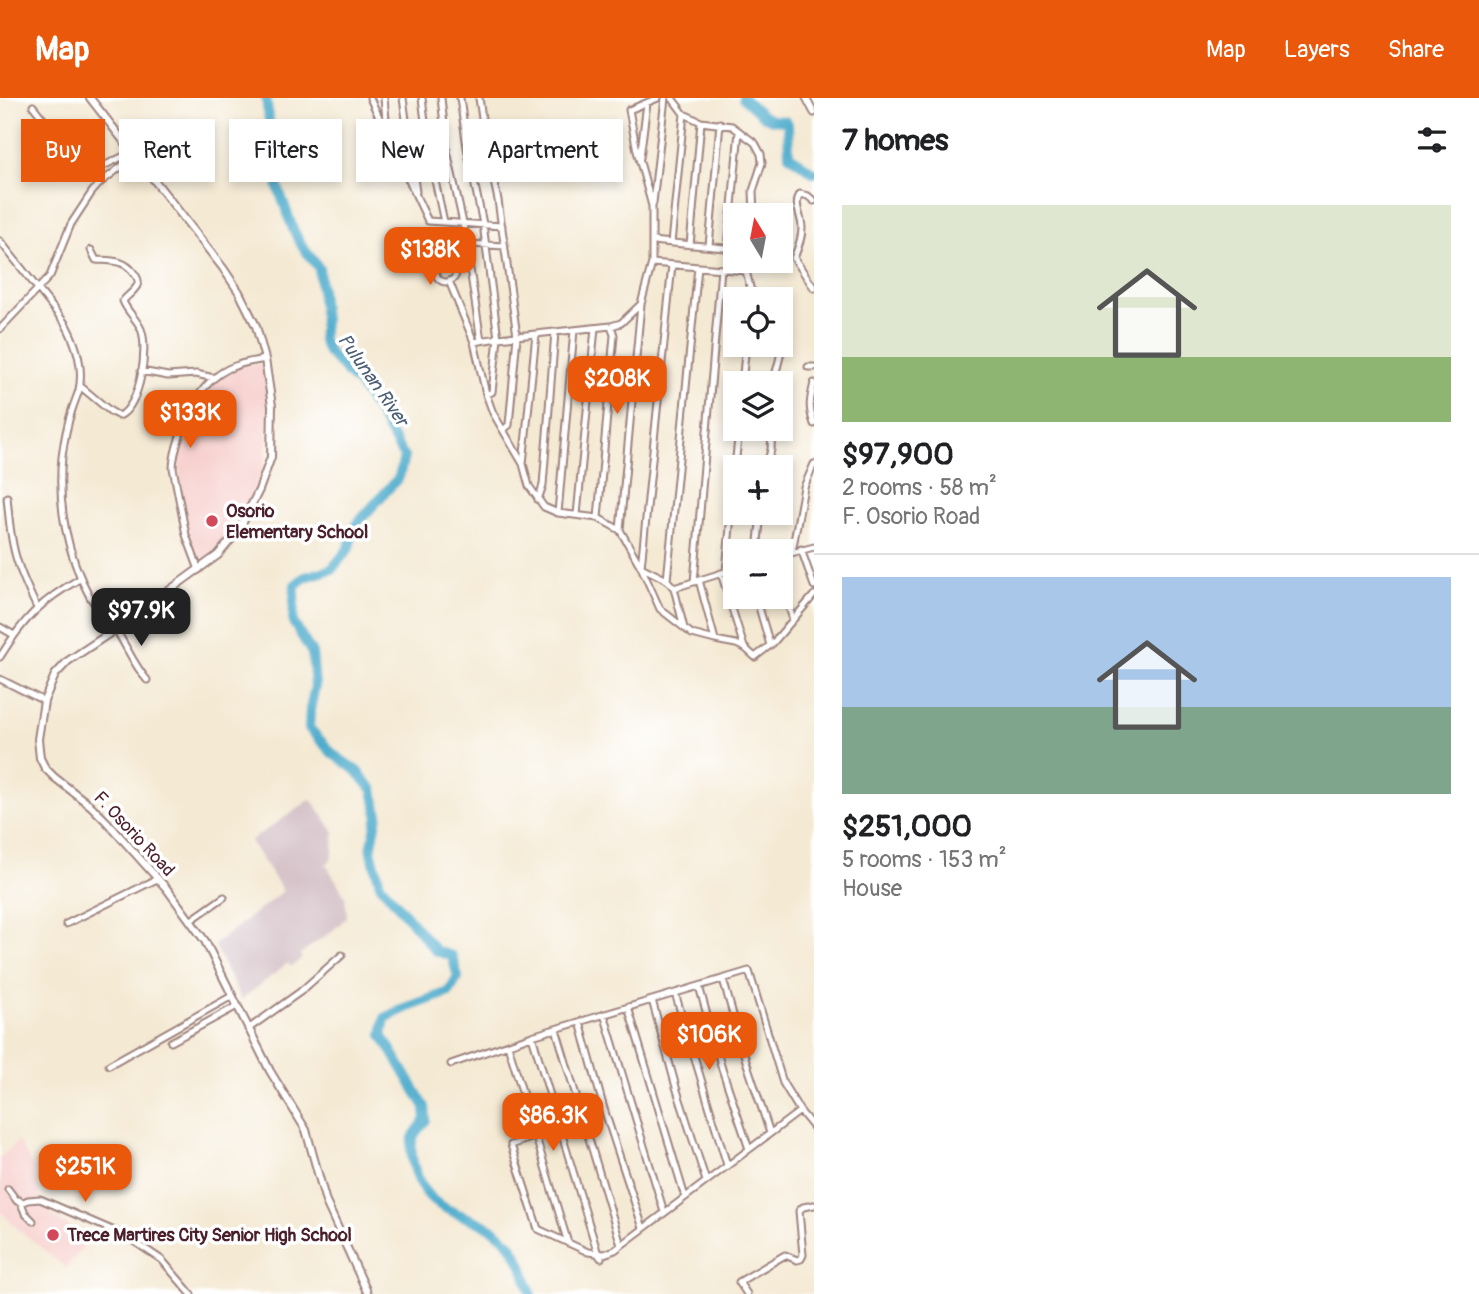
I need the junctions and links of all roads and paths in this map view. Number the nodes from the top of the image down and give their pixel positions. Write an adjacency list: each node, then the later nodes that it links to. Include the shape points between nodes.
1 (90, 98): 22 (street, F. Osorio Road)
2 (370, 98): 17 (street)
3 (384, 98): 18 (street)
4 (403, 98): 28 (street)
5 (422, 98): 33 (street)
6 (441, 98): 34 (street)
7 (460, 98): 35 (street)
8 (479, 98): 36 (street)
9 (658, 98): 13 (street)
10 (665, 98): 32 (street)
11 (671, 98): 16 (street)
12 (810, 100): 15 (street)
13 (647, 103): 24 (street); 24 (street, via 629,110)
14 (33, 106): 23 (street, via 84,170 91,172)
15 (814, 113)
16 (684, 114): 19 (street); 40 (street)
17 (380, 119)
18 (386, 119)
19 (701, 122): 20 (street); 42 (street)
20 (720, 123): 21 (street); 45 (street)
21 (739, 131): 30 (street); 31 (street, via 761,154)
22 (119, 139)
23 (119, 158)
24 (639, 161): 32 (street)
25 (119, 168): 53 (street, via 92,192 71,224 50,276)
26 (152, 182): 65 (street, F. Osorio Road, via 239,292 256,326)
27 (410, 182): 28 (street)
28 (417, 198): 33 (street, via 428,221)
29 (814, 201): 54 (street, via 797,195 802,230 793,258)
30 (735, 203)
31 (754, 203)
32 (652, 206): 38 (street)
33 (444, 222): 34 (street)
34 (463, 223): 35 (street); 41 (street)
35 (483, 224): 36 (street); 43 (street)
36 (502, 226): 44 (street)
37 (0, 241): 53 (street)
38 (652, 241): 40 (street); 48 (street)
39 (433, 242): 41 (street)
40 (671, 243): 42 (street)
41 (467, 245): 43 (street); 64 (street)
42 (690, 245): 45 (street)
43 (486, 246): 44 (street); 63 (street)
44 (505, 246): 62 (street)
45 (709, 246): 46 (street)
46 (723, 247)
47 (91, 250): 66 (street, via 96,260 121,262 138,278 136,288 123,301 141,328 145,346)
48 (652, 263): 49 (street); 55 (street)
49 (672, 265): 50 (street); 85 (street)
50 (698, 267): 51 (street); 90 (street)
51 (721, 269): 91 (street)
52 (449, 281): 64 (street)
53 (38, 288): 58 (street); 69 (street, via 73,338)
54 (814, 288)
55 (641, 304): 56 (street); 80 (street)
56 (611, 326): 57 (street); 79 (street, via 614,335)
57 (595, 328): 59 (street); 78 (street)
58 (0, 329)
59 (574, 330): 60 (street); 77 (street)
60 (555, 332): 61 (street); 76 (street)
61 (536, 334): 62 (street); 73 (street)
62 (517, 337): 63 (street); 72 (street, via 509,425)
63 (498, 338): 64 (street); 70 (street, via 492,392)
64 (477, 342): 70 (street)
65 (265, 359): 67 (street, via 236,365); 86 (street, F. Osorio Road, via 272,406 271,457 239,530)
66 (141, 371): 67 (street); 69 (street, via 128,411 119,416)
67 (215, 378): 86 (street, via 188,413 173,461 184,527)
68 (814, 383): 71 (street, via 809,404)
69 (80, 386): 88 (street, via 62,457 61,486 64,519)
70 (486, 394): 72 (street)
71 (814, 424)
72 (503, 430): 73 (street)
73 (523, 464): 76 (street)
74 (814, 464): 81 (street, via 804,487)
75 (7, 497): 95 (street, via 15,555)
76 (538, 500): 77 (street)
77 (558, 513): 78 (street)
78 (577, 516): 79 (street)
79 (598, 518): 80 (street)
80 (620, 530): 85 (street)
81 (793, 547)
82 (814, 547): 83 (street)
83 (801, 550): 84 (street); 89 (street)
84 (793, 552)
85 (641, 567): 90 (street); 101 (street, via 660,609)
86 (199, 570): 102 (street, F. Osorio Road)
87 (723, 573): 91 (street)
88 (81, 578): 95 (street); 102 (street, via 91,599)
89 (813, 579): 92 (street)
90 (667, 580): 93 (street)
91 (696, 581): 93 (street); 104 (street)
92 (814, 586)
93 (674, 588): 101 (street)
94 (814, 595): 99 (street)
95 (37, 608): 103 (street)
96 (734, 609): 106 (street)
97 (760, 609): 105 (street)
98 (790, 609): 99 (street)
99 (793, 620): 105 (street)
100 (0, 627): 103 (street)
101 (684, 628): 104 (street)
102 (116, 629): 109 (street); 110 (street, F. Osorio Road, via 68,661 55,675)
103 (14, 635): 107 (street)
104 (715, 640): 106 (street)
105 (770, 645): 106 (street, via 755,657)
106 (744, 647)
107 (0, 657)
108 (0, 679): 110 (street)
109 (146, 680)
110 (44, 701): 111 (street, F. Osorio Road, via 38,739 45,768 98,813)
111 (157, 879): 113 (street, F. Osorio Road); 114 (street)
112 (224, 897): 113 (street)
113 (190, 921): 119 (street, F. Osorio Road)
114 (66, 924)
115 (342, 955): 125 (street)
116 (723, 979): 117 (street); 132 (street, via 749,971 783,1083); 134 (street)
117 (699, 986): 118 (street); 136 (street)
118 (675, 993): 120 (street); 137 (street)
119 (232, 996): 121 (street, F. Osorio Road); 131 (street)
120 (652, 1000): 122 (street); 138 (street)
121 (237, 1006): 125 (street, F. Osorio Road); 128 (street)
122 (628, 1007): 123 (street); 140 (street)
123 (604, 1014): 124 (street); 143 (street)
124 (580, 1022): 126 (street); 145 (street)
125 (248, 1029): 150 (street, F. Osorio Road, via 306,1130 326,1202)
126 (556, 1029): 127 (street); 147 (street)
127 (532, 1036): 129 (street); 148 (street)
128 (171, 1042)
129 (508, 1045): 130 (street); 135 (street)
130 (451, 1064)
131 (109, 1065)
132 (800, 1111): 133 (street); 134 (street)
133 (814, 1128)
134 (769, 1133): 136 (street)
135 (536, 1136): 146 (street); 146 (street, via 511,1145 538,1229)
136 (748, 1149): 137 (street)
137 (727, 1165): 138 (street)
138 (706, 1181): 140 (street)
139 (8, 1189): 141 (street)
140 (685, 1197): 143 (street)
141 (21, 1203): 144 (street); 149 (street, via 40,1199 126,1236 162,1260)
142 (814, 1205): 151 (street, via 799,1210 801,1259 785,1255 739,1282)
143 (664, 1212): 145 (street)
144 (33, 1221)
145 (643, 1228): 147 (street)
146 (568, 1242): 148 (street)
147 (621, 1245): 148 (street)
148 (600, 1256)
149 (191, 1294)
150 (368, 1294)
151 (747, 1294)

